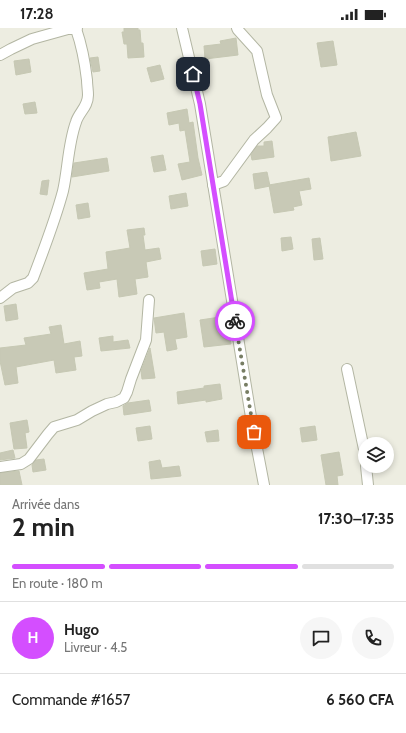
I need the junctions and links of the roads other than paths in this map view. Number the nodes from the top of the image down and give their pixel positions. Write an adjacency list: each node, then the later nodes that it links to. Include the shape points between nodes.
1 (182, 28): 5 (street, via 200,104)
2 (237, 28): 5 (street, via 257,52 266,95 276,118 254,140 224,181)
3 (76, 29): 4 (street, via 32,39); 6 (street, via 86,72 88,96 86,106 76,121 56,216 33,278)
4 (0, 55)
5 (213, 185): 12 (street)
6 (0, 298)
7 (149, 300): 10 (street, via 146,340 124,398 77,420 54,427 29,460 22,464)
8 (347, 369): 9 (street)
9 (361, 437)
10 (0, 467)
11 (367, 473): 14 (street)
12 (263, 481): 13 (street)
13 (274, 485)
14 (368, 485)

